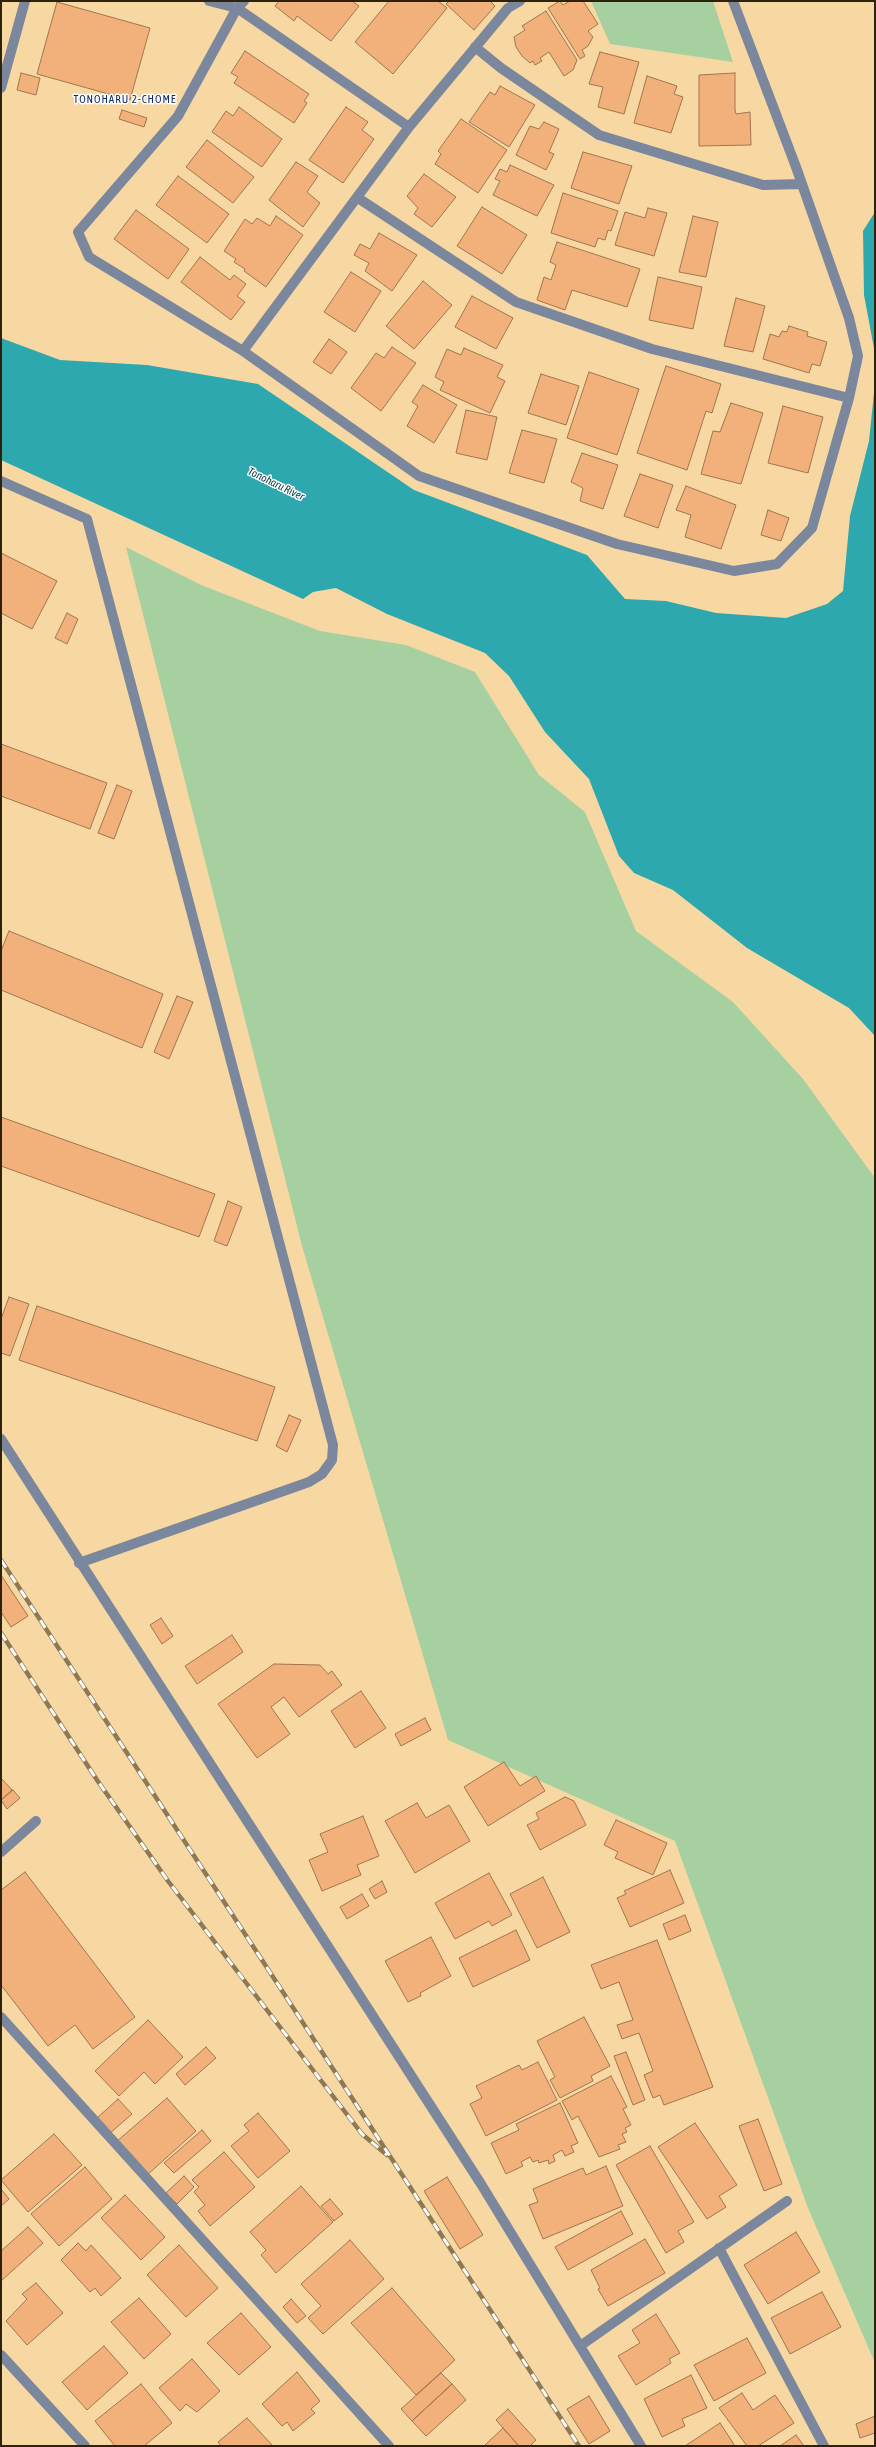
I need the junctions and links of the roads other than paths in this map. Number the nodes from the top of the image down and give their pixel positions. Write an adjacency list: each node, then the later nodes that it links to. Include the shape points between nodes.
1 (25, 1): 7 (street)
2 (209, 1): 5 (street)
3 (520, 1): 6 (street, via 508,8)
4 (733, 1): 9 (street)
5 (241, 5): 8 (street); 11 (street, via 178,116 78,232 89,257)
6 (475, 47): 8 (street); 9 (street, via 501,68 599,134 762,185)
7 (1, 88)
8 (409, 127): 10 (street)
9 (802, 184): 12 (street, via 849,318 858,356)
10 (358, 198): 11 (street); 12 (street, via 516,302 652,349)
11 (243, 351): 12 (street, via 419,476 617,544 734,571 777,564 812,528)
12 (849, 398)
13 (1, 481): 15 (street, via 87,519 333,1445 332,1460 322,1474 309,1482)
14 (1, 1439): 15 (street)
15 (79, 1563): 21 (street, via 482,2184)
16 (36, 1821): 17 (street)
17 (1, 1852)
18 (1, 2017): 24 (street)
19 (787, 2201): 20 (street)
20 (719, 2248): 21 (street); 26 (street)
21 (580, 2346): 25 (street)
22 (1, 2355): 23 (street)
23 (85, 2446)
24 (389, 2446)
25 (641, 2446)
26 (824, 2446)

